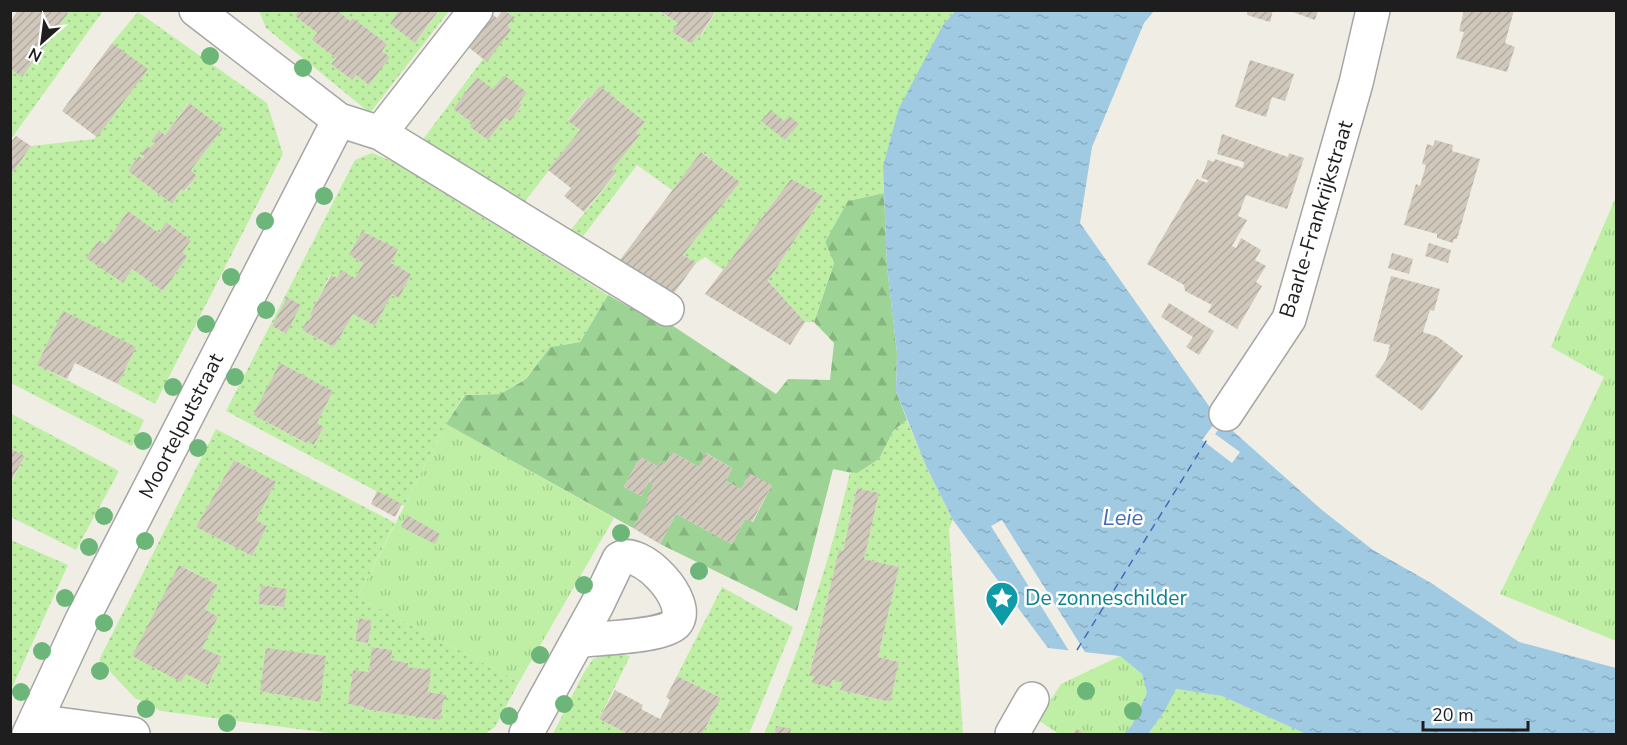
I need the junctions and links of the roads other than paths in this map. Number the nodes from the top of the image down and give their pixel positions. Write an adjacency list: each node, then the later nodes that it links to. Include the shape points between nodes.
1 (476, 10): 5 (street)
2 (1373, 10): 7 (street, Baarle-Frankrijkstraat, via 1289,319)
3 (214, 15): 4 (street)
4 (339, 120): 5 (street); 10 (street, Moortelputstraat, via 81,620)
5 (380, 133): 6 (street)
6 (667, 309)
7 (1226, 414)
8 (577, 641): 12 (street)
9 (1032, 699): 13 (street)
10 (32, 728): 11 (street)
11 (133, 735)
12 (526, 735)
13 (1012, 735)

